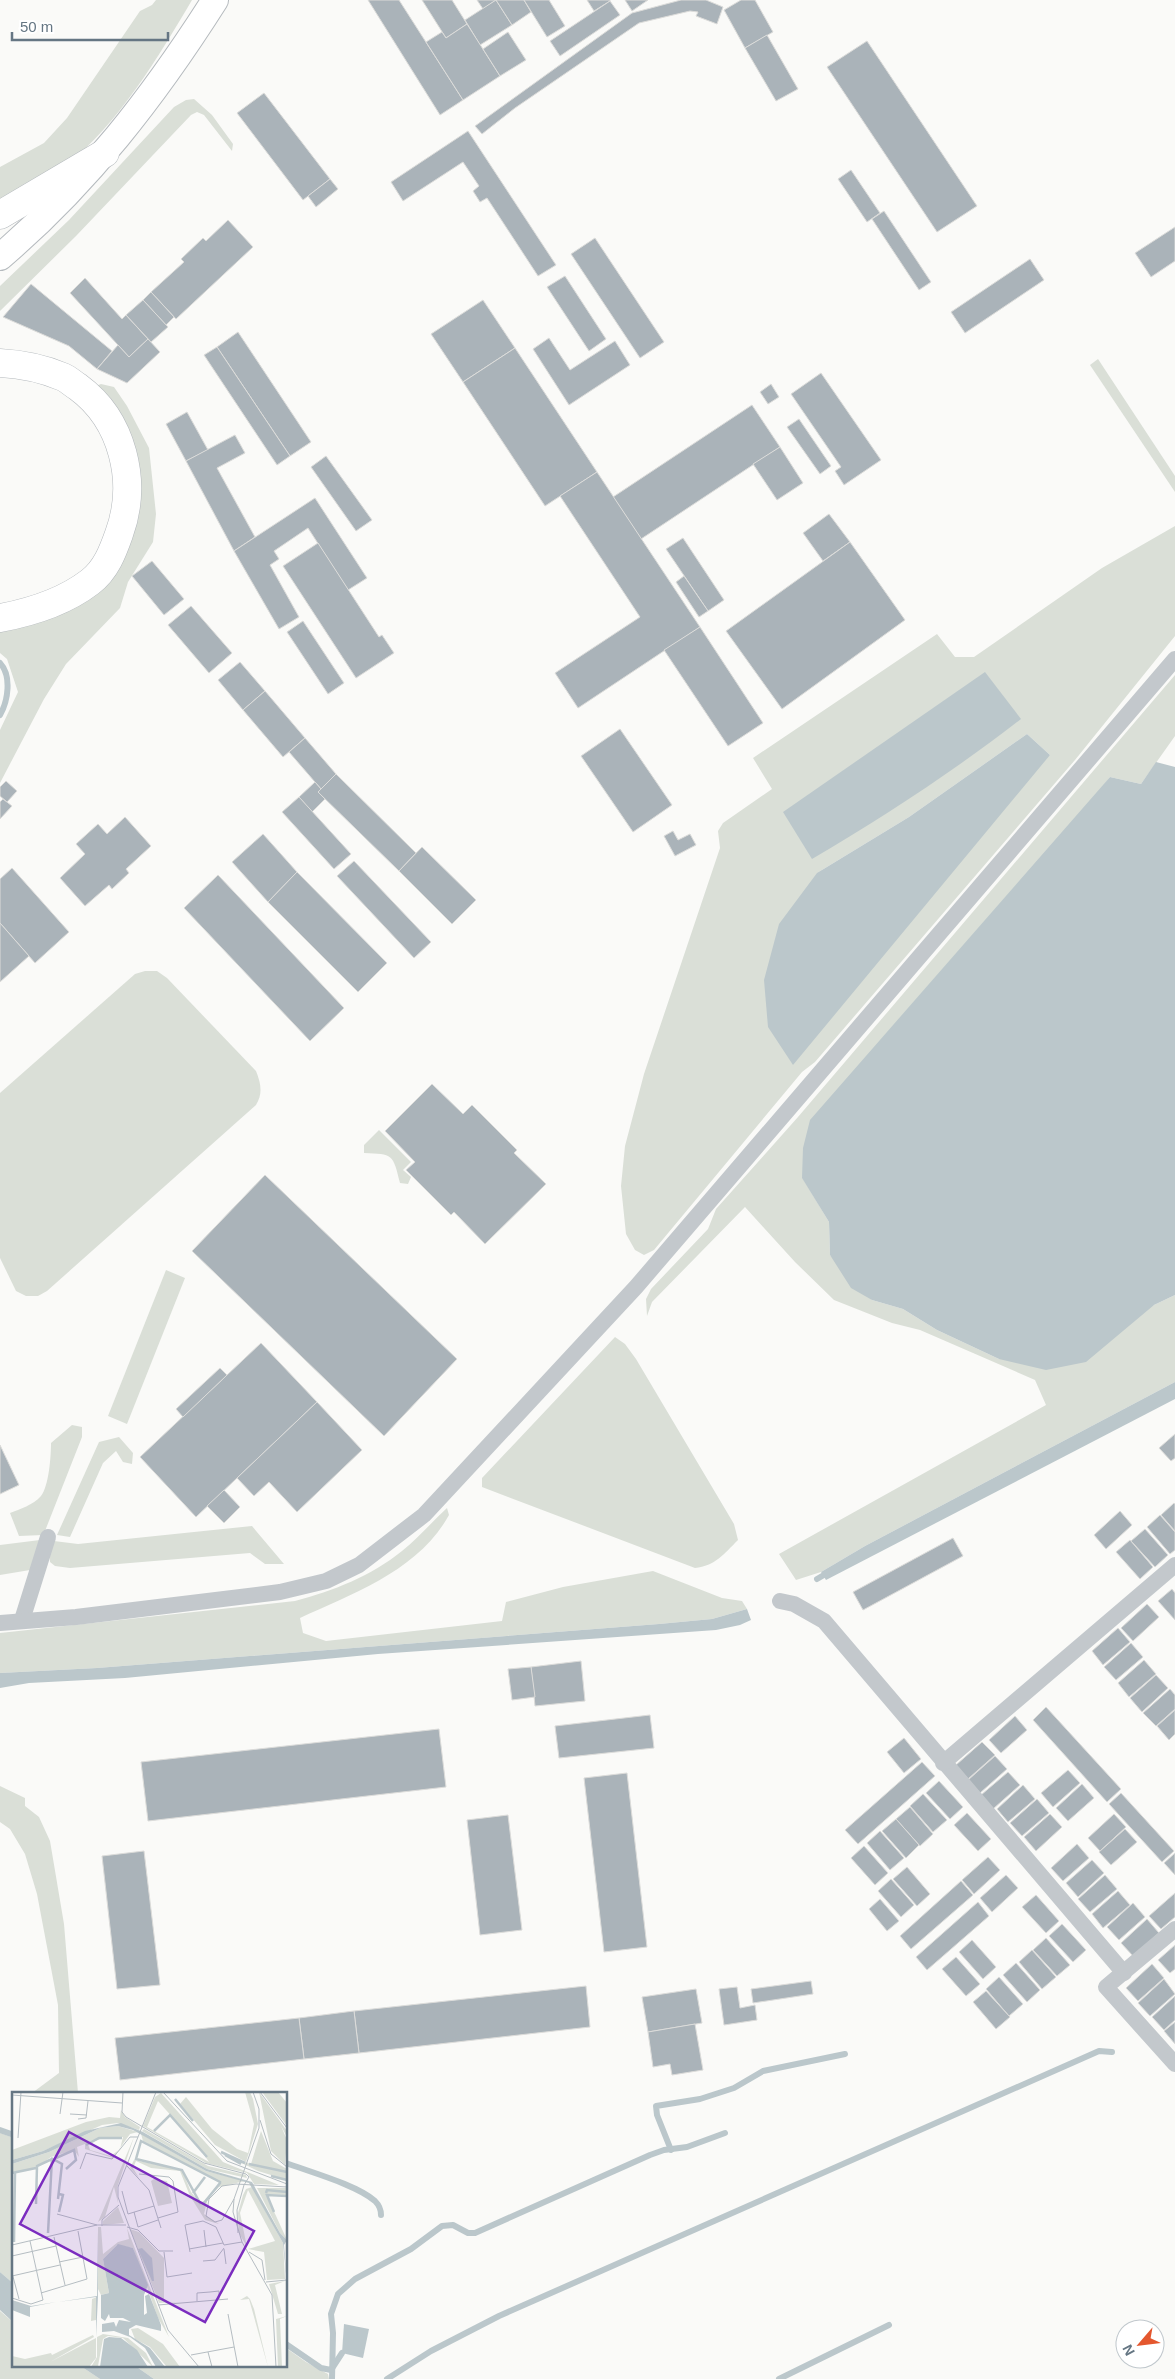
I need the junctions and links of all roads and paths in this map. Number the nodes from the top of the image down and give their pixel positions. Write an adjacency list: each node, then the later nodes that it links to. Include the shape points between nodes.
1 (214, 0): 2 (main road, via 174,64)
2 (105, 153): 3 (highway); 4 (main road, via 37,225)
3 (0, 215)
4 (0, 257)
5 (0, 363): 6 (highway, via 64,377 90,396 107,416 120,443 127,494 123,524 111,557 91,581 54,603)
6 (0, 618)
7 (1175, 659): 11 (street, via 636,1287 424,1516 359,1565 326,1581 280,1592 76,1617)
8 (48, 1537): 11 (street)
9 (1175, 1566): 13 (street)
10 (780, 1601): 13 (street, via 794,1604 824,1621)
11 (22, 1620): 12 (street)
12 (0, 1623)
13 (943, 1763): 15 (street)
14 (1175, 1929): 15 (street)
15 (1124, 1973): 16 (street, via 1106,1988)
16 (1175, 2064)

